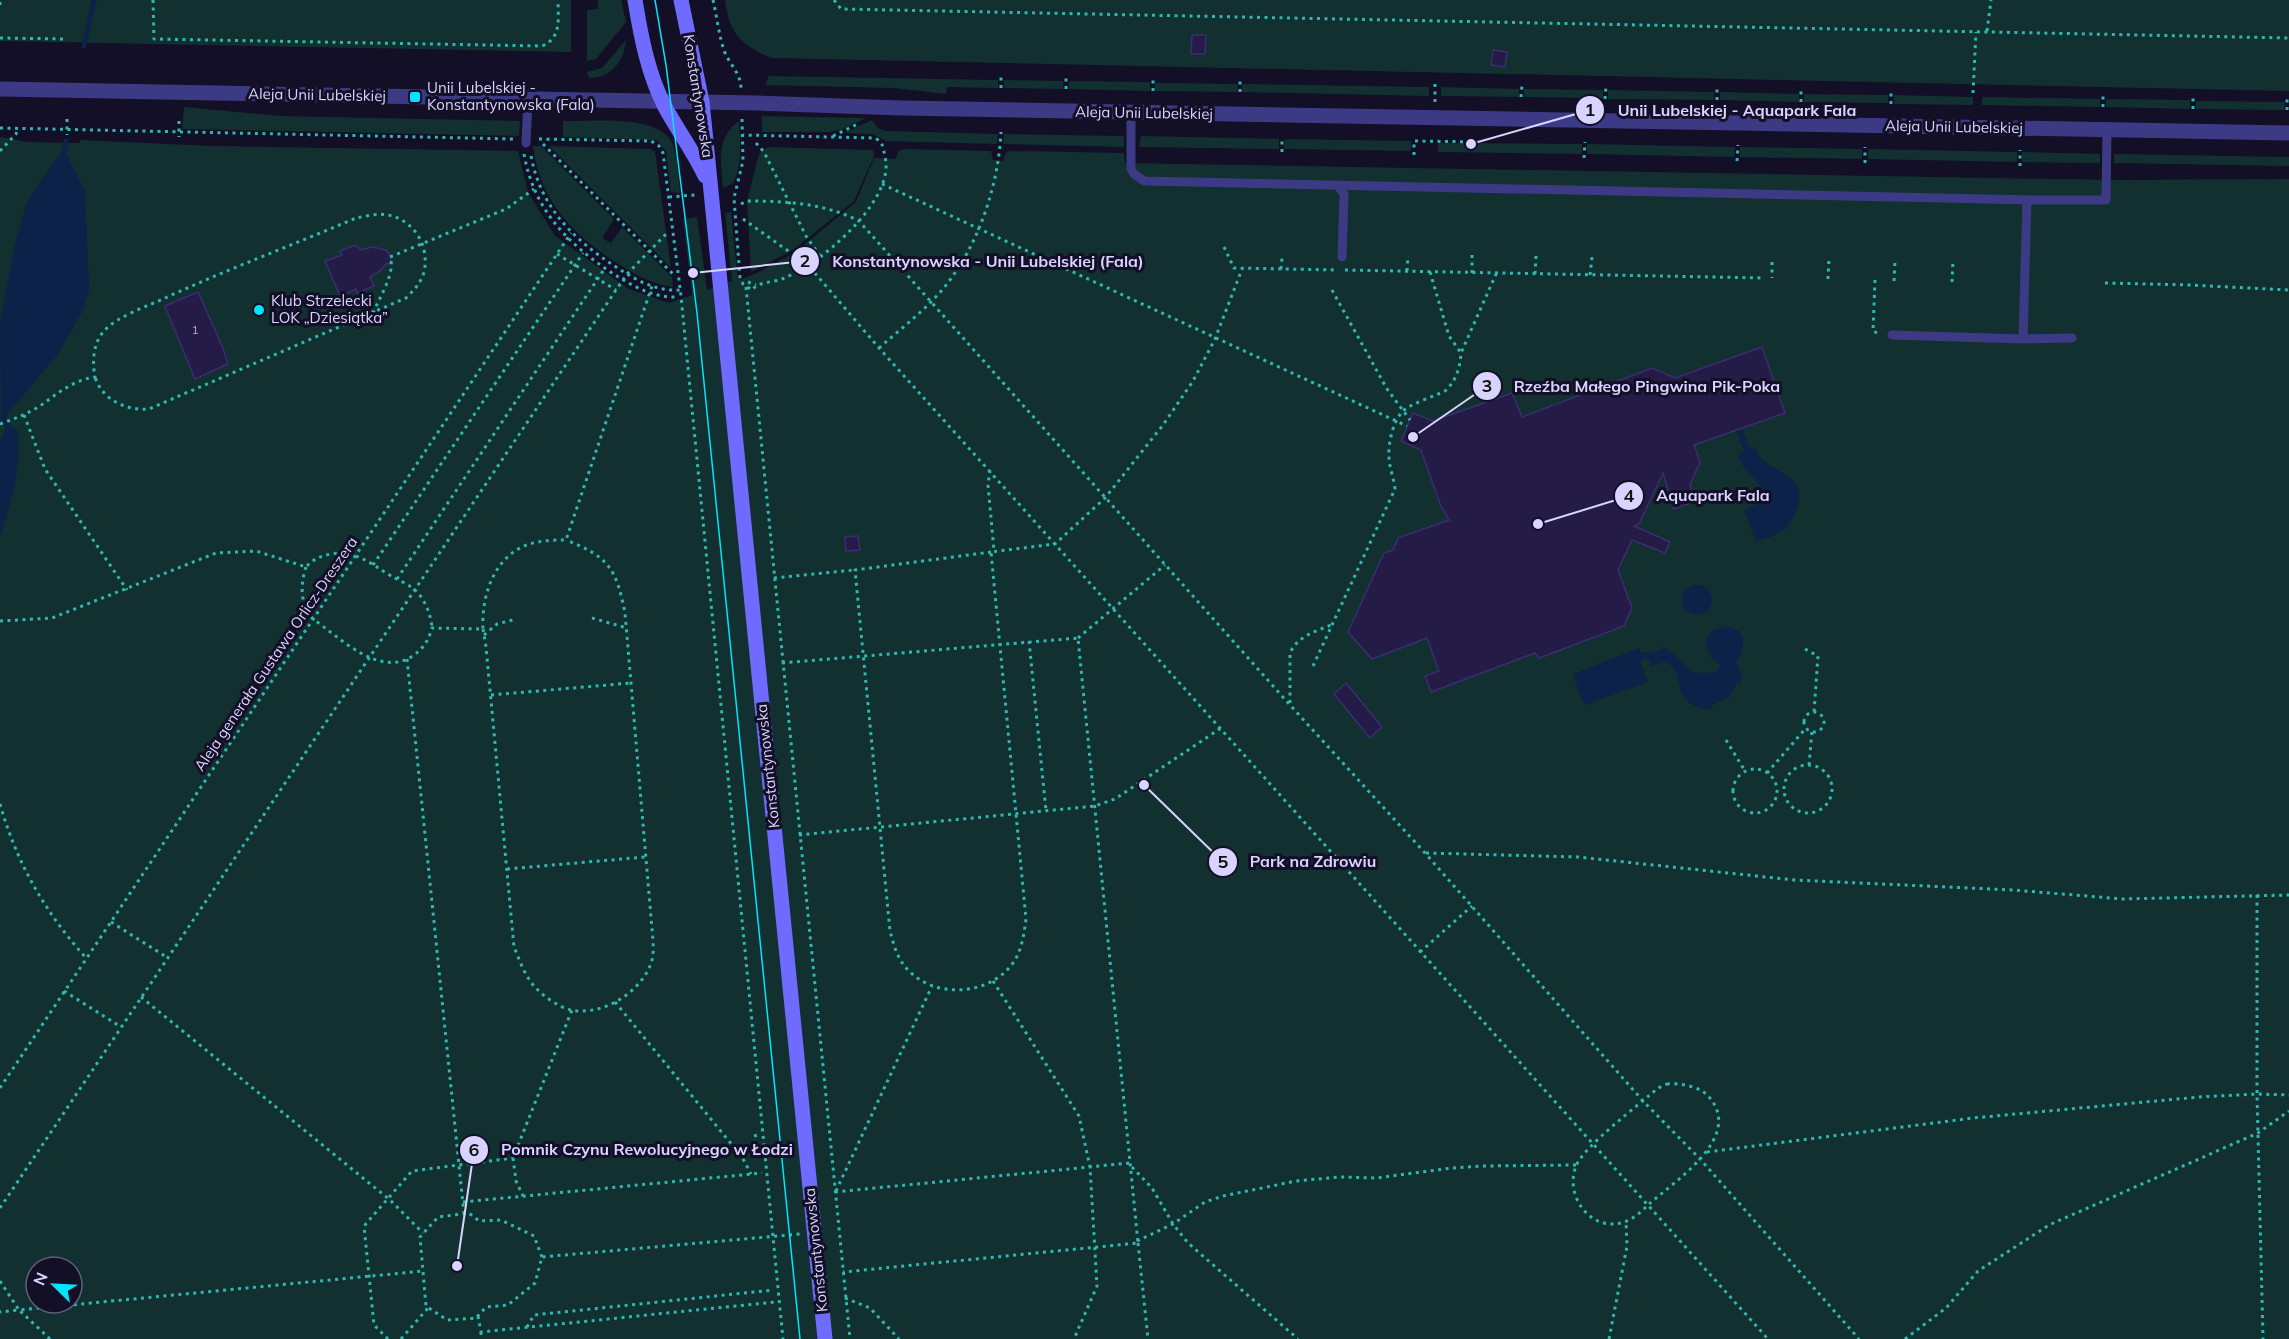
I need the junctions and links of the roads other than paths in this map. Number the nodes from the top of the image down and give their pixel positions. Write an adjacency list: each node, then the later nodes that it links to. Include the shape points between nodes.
1 (635, 0): 5 (main road, Konstantynowska, via 644,50)
2 (681, 0): 6 (main road, Konstantynowska)
3 (0, 89): 4 (street, Aleja Unii Lubelskiej)
4 (528, 99): 5 (street, Aleja Unii Lubelskiej); 10 (lane)
5 (663, 102): 6 (street, Aleja Unii Lubelskiej); 12 (main road, Konstantynowska, via 698,161)
6 (702, 102): 7 (street, Aleja Unii Lubelskiej); 12 (main road, Konstantynowska)
7 (1131, 112): 8 (street, Aleja Unii Lubelskiej); 11 (lane, via 1131,169 1144,181)
8 (2107, 130): 9 (street, Aleja Unii Lubelskiej); 13 (lane, via 2106,200)
9 (2289, 133)
10 (526, 142)
11 (1338, 186): 13 (lane); 14 (lane, via 1344,194)
12 (705, 194): 18 (main road, Konstantynowska)
13 (2026, 200): 17 (lane)
14 (1342, 257)
15 (1892, 335): 17 (lane)
16 (2072, 338): 17 (lane)
17 (2023, 339)
18 (825, 1339)

